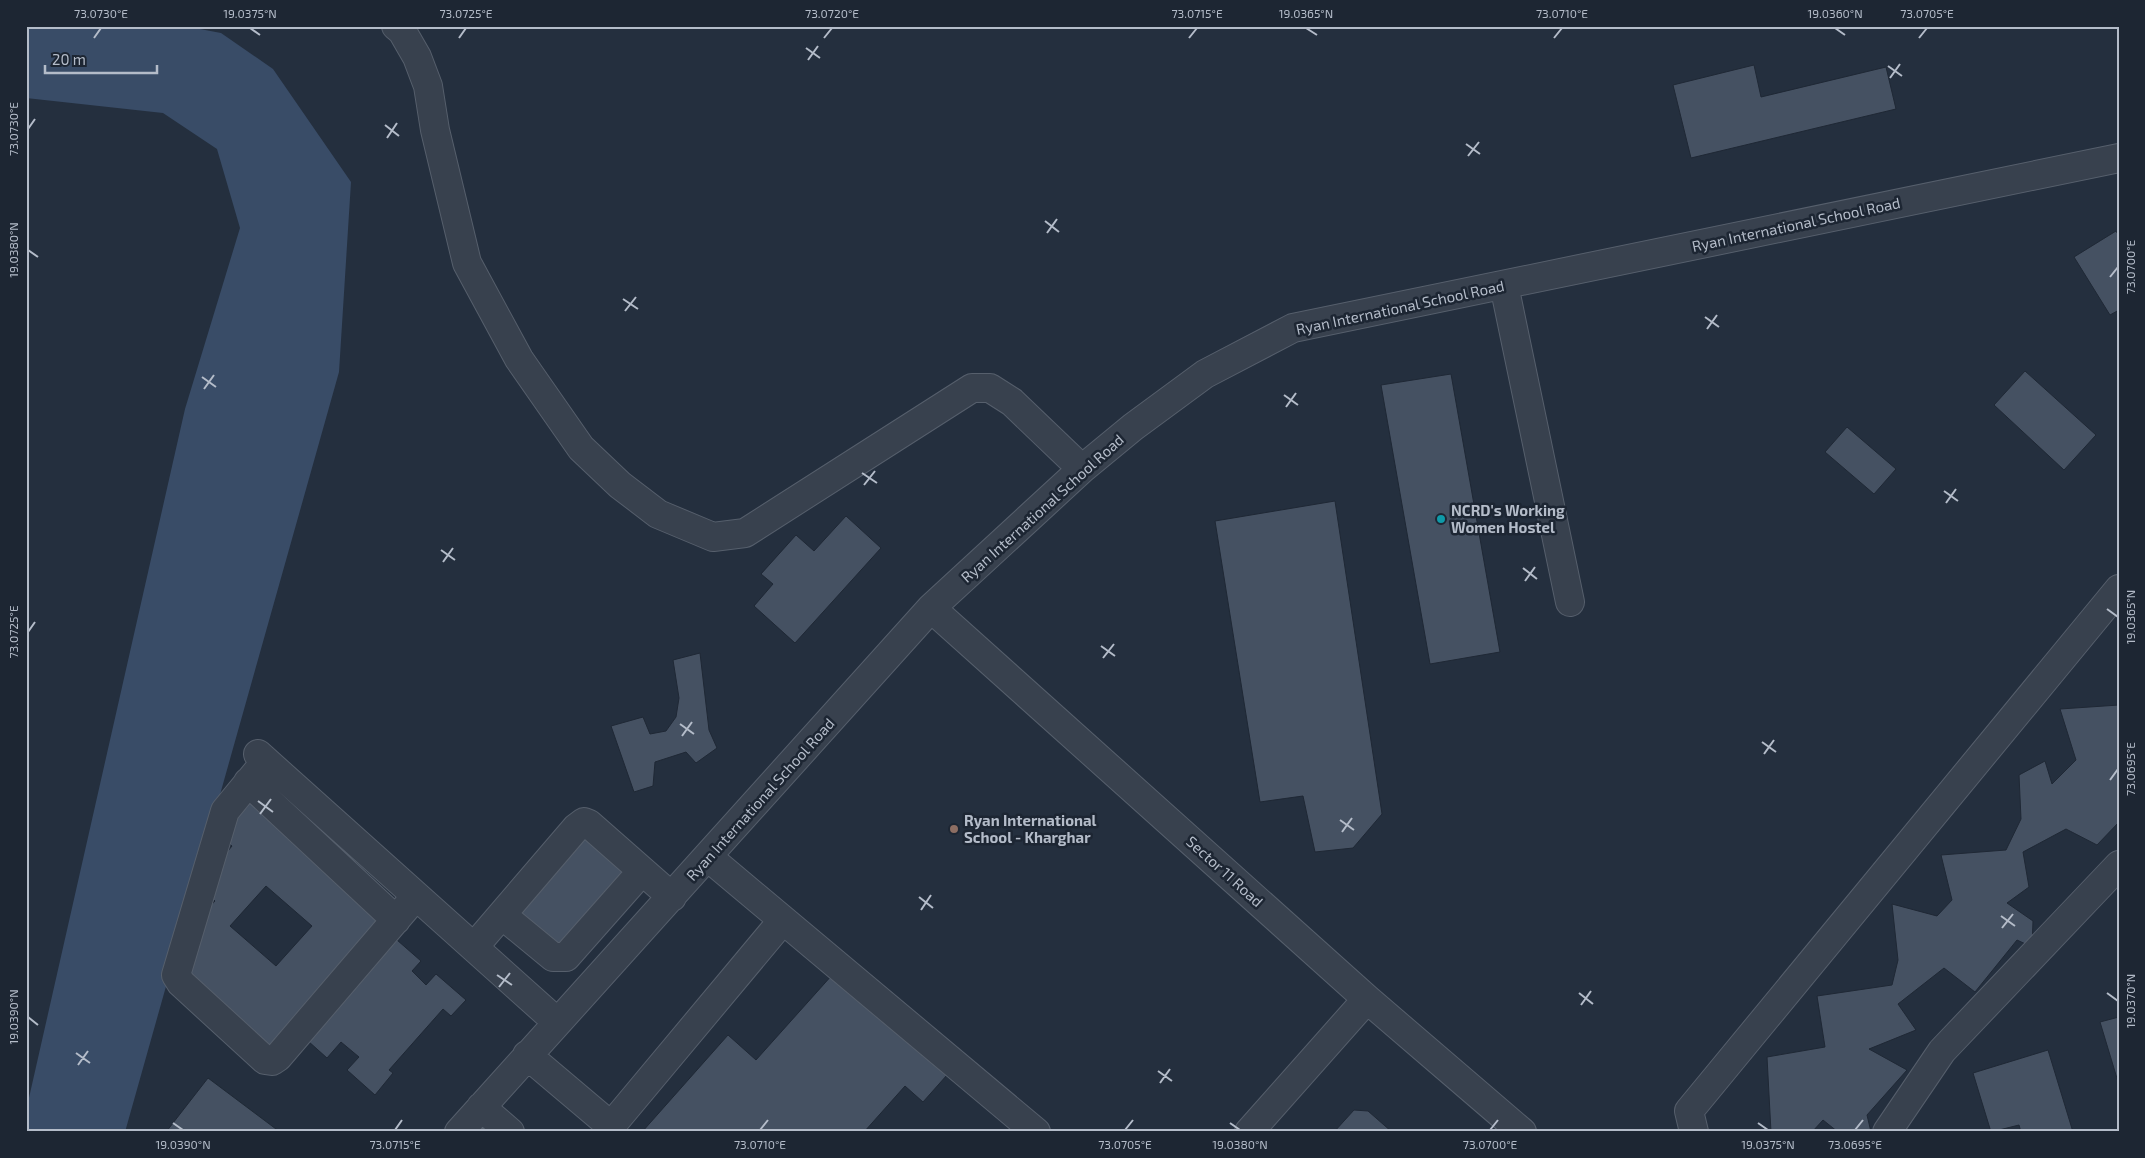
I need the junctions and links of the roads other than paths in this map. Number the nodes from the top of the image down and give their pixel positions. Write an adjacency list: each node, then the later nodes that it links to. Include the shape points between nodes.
1 (396, 26): 4 (street, via 417,57 428,86 435,130 467,263 514,351 581,448 620,485 658,514 713,537 745,533 972,388 990,388 1012,402)
2 (2119, 158): 3 (street, Ryan International School Road)
3 (1504, 285): 4 (street, Ryan International School Road, via 1294,328 1205,374); 6 (street)
4 (1082, 468): 7 (street, Ryan International School Road)
5 (2119, 589): 28 (street, via 1689,1111)
6 (1570, 602)
7 (931, 608): 9 (street, Ryan International School Road); 18 (street, Sector 11 Road)
8 (248, 782): 12 (street, via 262,758); 15 (street); 15 (street, via 229,804 219,825 176,969 180,983 265,1060 272,1061 278,1058)
9 (708, 857): 13 (street, Ryan International School Road); 16 (street)
10 (2119, 865): 29 (street, via 1942,1051)
11 (642, 871): 13 (street); 14 (street, via 566,957 553,957); 14 (street, via 584,822)
12 (416, 896): 15 (street); 17 (street)
13 (672, 897): 19 (street, Ryan International School Road)
14 (502, 915): 17 (street)
15 (396, 920)
16 (783, 920): 22 (street); 25 (street)
17 (474, 947): 19 (street)
18 (1367, 999): 26 (street); 27 (street, Sector 11 Road)
19 (558, 1022): 20 (street, Ryan International School Road)
20 (527, 1055): 21 (street, Ryan International School Road); 22 (street)
21 (481, 1107): 23 (street, Ryan International School Road); 24 (street)
22 (608, 1129)
23 (459, 1132)
24 (510, 1132)
25 (1036, 1132)
26 (1249, 1132)
27 (1522, 1132)
28 (1694, 1132)
29 (1887, 1132)

